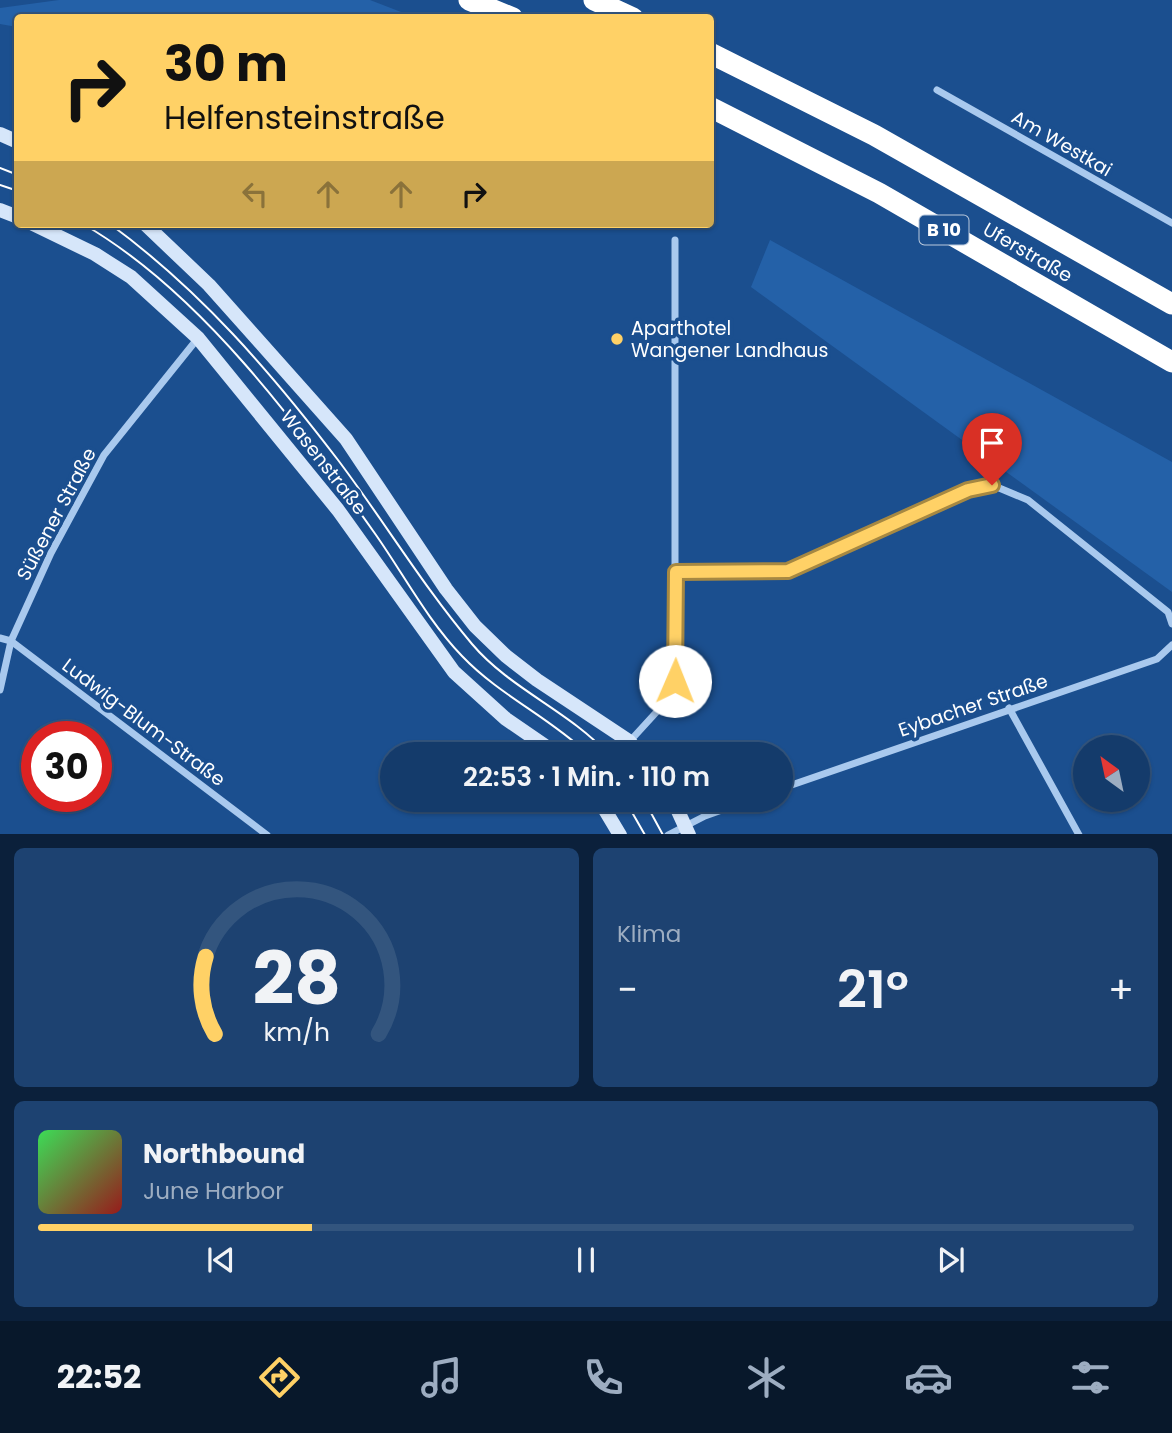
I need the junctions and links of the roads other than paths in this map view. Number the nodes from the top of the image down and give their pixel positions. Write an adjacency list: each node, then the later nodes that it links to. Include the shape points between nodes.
1 (469, 0): 3 (highway)
2 (594, 0): 4 (highway)
3 (503, 14)
4 (624, 14)
5 (714, 55): 12 (highway, Uferstraße / B 10, via 874,135)
6 (937, 90): 8 (street, Am Westkai)
7 (714, 109): 14 (highway, Uferstraße / B 10, via 879,193)
8 (1172, 223)
9 (41, 228): 13 (street, Wasenstraße, via 131,277)
10 (149, 228): 22 (street, Wasenstraße, via 209,285 346,439 475,626 537,680)
11 (675, 240): 15 (street)
12 (1172, 304)
13 (198, 338): 18 (street, Süßener Straße, via 104,455 51,552); 23 (street, Wasenstraße, via 338,510 454,672)
14 (1172, 362)
15 (676, 572): 16 (street, via 788,571 968,490 992,485 1028,500 1168,612); 22 (street, via 675,681 662,706)
16 (1172, 624)
17 (0, 638): 18 (street, Ludwig-Blum-Straße)
18 (11, 641): 20 (street, Süßener Straße); 29 (street, Ludwig-Blum-Straße)
19 (1172, 645): 21 (street, Eybacher Straße, via 1157,659)
20 (0, 690)
21 (1009, 708): 24 (street, Eybacher Straße); 31 (street)
22 (629, 741)
23 (540, 742)
24 (793, 784)
25 (606, 812): 30 (street)
26 (679, 812): 28 (street)
27 (725, 812): 28 (street)
28 (687, 830)
29 (266, 834)
30 (619, 834)
31 (1078, 834)

